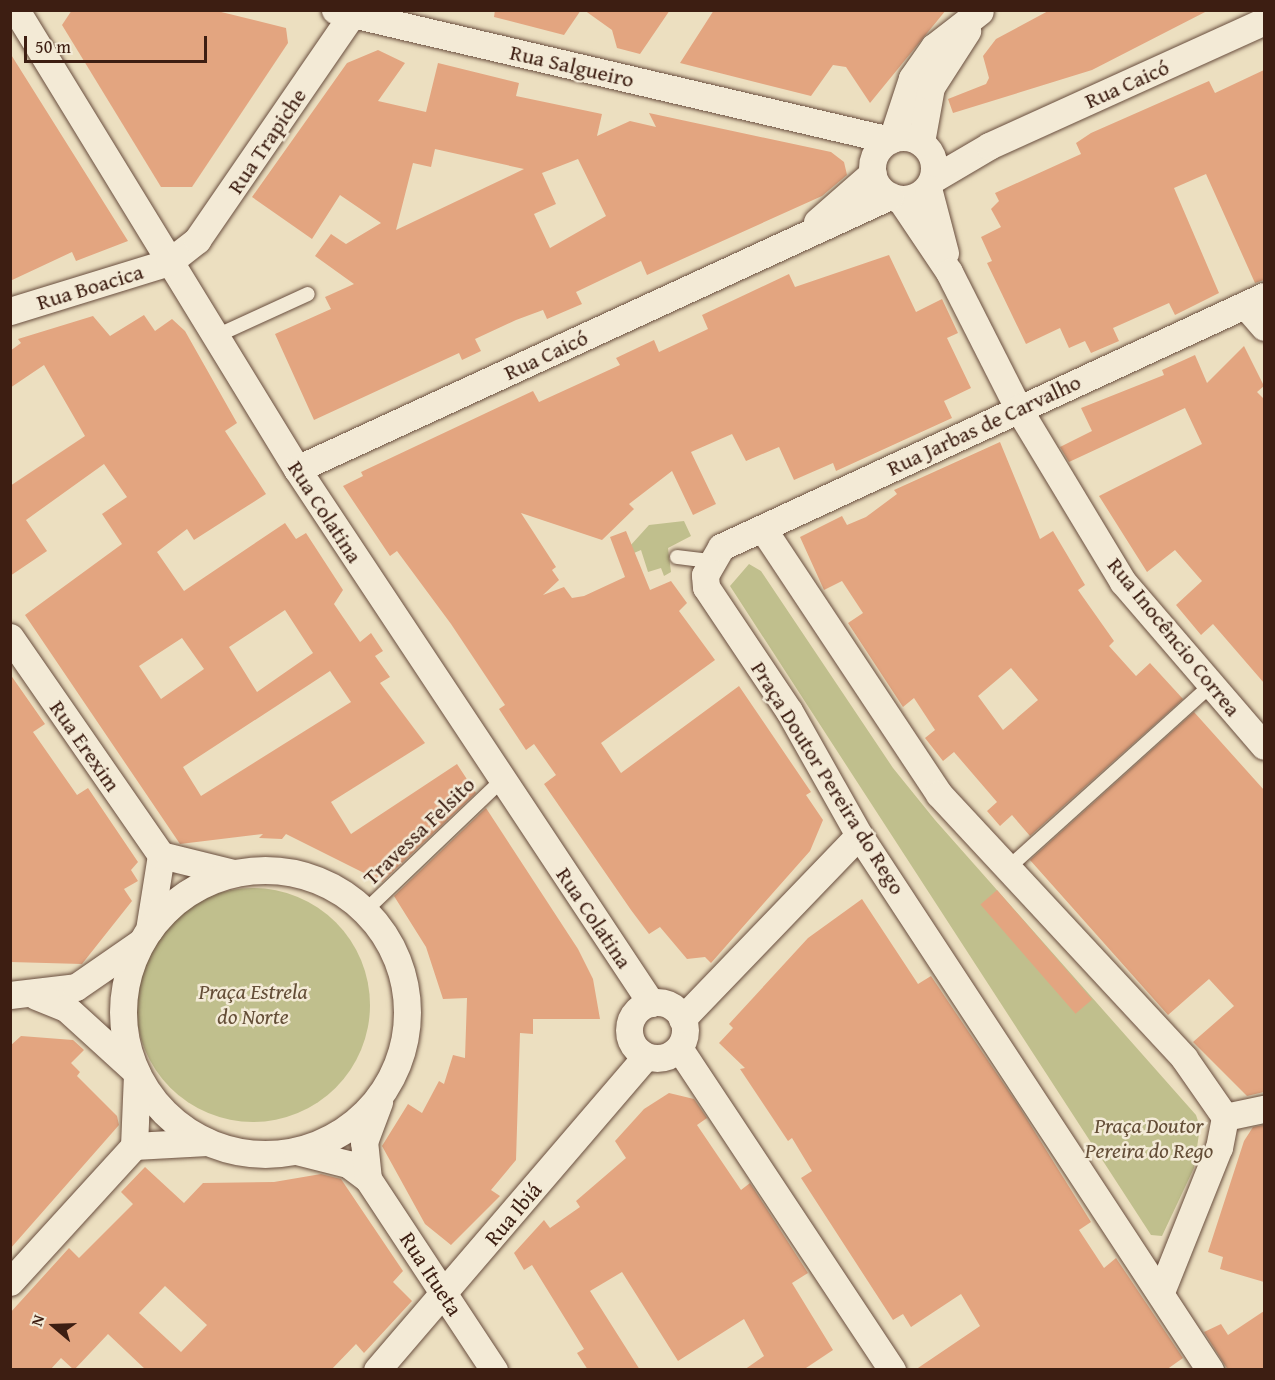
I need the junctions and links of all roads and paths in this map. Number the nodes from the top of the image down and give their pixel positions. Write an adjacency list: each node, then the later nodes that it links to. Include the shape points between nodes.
1 (16, 10): 11 (street, Rua Colatina)
2 (981, 11): 5 (street, via 932,87); 7 (street, via 934,47 912,78)
3 (348, 12): 7 (street, Rua Salgueiro, via 809,122); 11 (street, Rua Trapiche, via 213,221)
4 (1264, 21): 6 (street, Rua Caicó)
5 (925, 146): 6 (street, Rua Caicó); 7 (street, Rua Salgueiro); 8 (street, Rua Inocêncio Correa)
6 (989, 146): 8 (street, Rua Caicó)
7 (883, 151): 9 (street, Rua Inocêncio Correa); 10 (street, Rua Caicó)
8 (930, 183): 9 (street, Rua Caicó); 12 (street, Rua Inocêncio Correa)
9 (895, 198): 10 (street, Rua Caicó); 12 (street, Rua Inocêncio Correa)
10 (795, 241): 19 (street, Rua Caicó)
11 (169, 262): 15 (street, Rua Boacica); 17 (street, Rua Colatina)
12 (950, 272): 18 (street, Rua Inocêncio Correa)
13 (308, 294): 17 (lane)
14 (1255, 300): 16 (street); 18 (street, Rua Jarbas de Carvalho)
15 (10, 311)
16 (1264, 327)
17 (214, 337): 19 (street, Rua Colatina)
18 (1018, 408): 20 (street, Rua Jarbas de Carvalho); 24 (street, Rua Inocêncio Correa, via 1123,582)
19 (297, 469): 26 (street, Rua Colatina)
20 (763, 529): 22 (street, Rua Jarbas de Carvalho, via 721,547); 29 (street, via 912,757)
21 (677, 556): 22 (lane)
22 (709, 561): 27 (street, Praça Doutor Pereira do Rego, via 706,587 789,711)
23 (10, 637): 28 (street, Rua Erexim)
24 (1210, 686): 25 (street, Rua Inocêncio Correa); 29 (lane)
25 (1264, 746)
26 (502, 780): 31 (lane, Travessa Felsito); 34 (street, Rua Colatina)
27 (859, 835): 35 (street); 47 (street, Praça Doutor Pereira do Rego)
28 (161, 855): 30 (street); 32 (street)
29 (1008, 868): 41 (street, via 1184,1058)
30 (234, 873): 31 (street, via 263,869 309,876); 32 (street, via 176,901)
31 (365, 911): 39 (street, via 394,952 406,998 403,1044)
32 (146, 935): 33 (street, via 96,977); 38 (street, via 123,1002)
33 (23, 995): 38 (street, via 66,1008)
34 (651, 1004): 35 (street, via 673,1007); 37 (street, via 639,1010 630,1025 633,1043)
35 (682, 1019): 36 (street)
36 (679, 1048): 37 (street, via 663,1058); 51 (street)
37 (646, 1056): 48 (street, Rua Ibiá)
38 (136, 1072): 42 (street, via 162,1110); 43 (street)
39 (386, 1084): 44 (street, via 354,1123); 45 (street, Rua Itueta, via 364,1142)
40 (1264, 1109): 41 (street)
41 (1225, 1117): 47 (street, via 1220,1147)
42 (207, 1142): 43 (street); 44 (street, via 243,1153)
43 (134, 1146): 46 (street)
44 (295, 1151): 45 (street, Rua Itueta, via 348,1164)
45 (368, 1179): 48 (street, Rua Itueta)
46 (10, 1282)
47 (1161, 1292): 52 (street, Praça Doutor Pereira do Rego)
48 (445, 1294): 49 (street, Rua Ibiá); 50 (street, Rua Itueta)
49 (377, 1370)
50 (494, 1370)
51 (892, 1370)
52 (1210, 1370)

